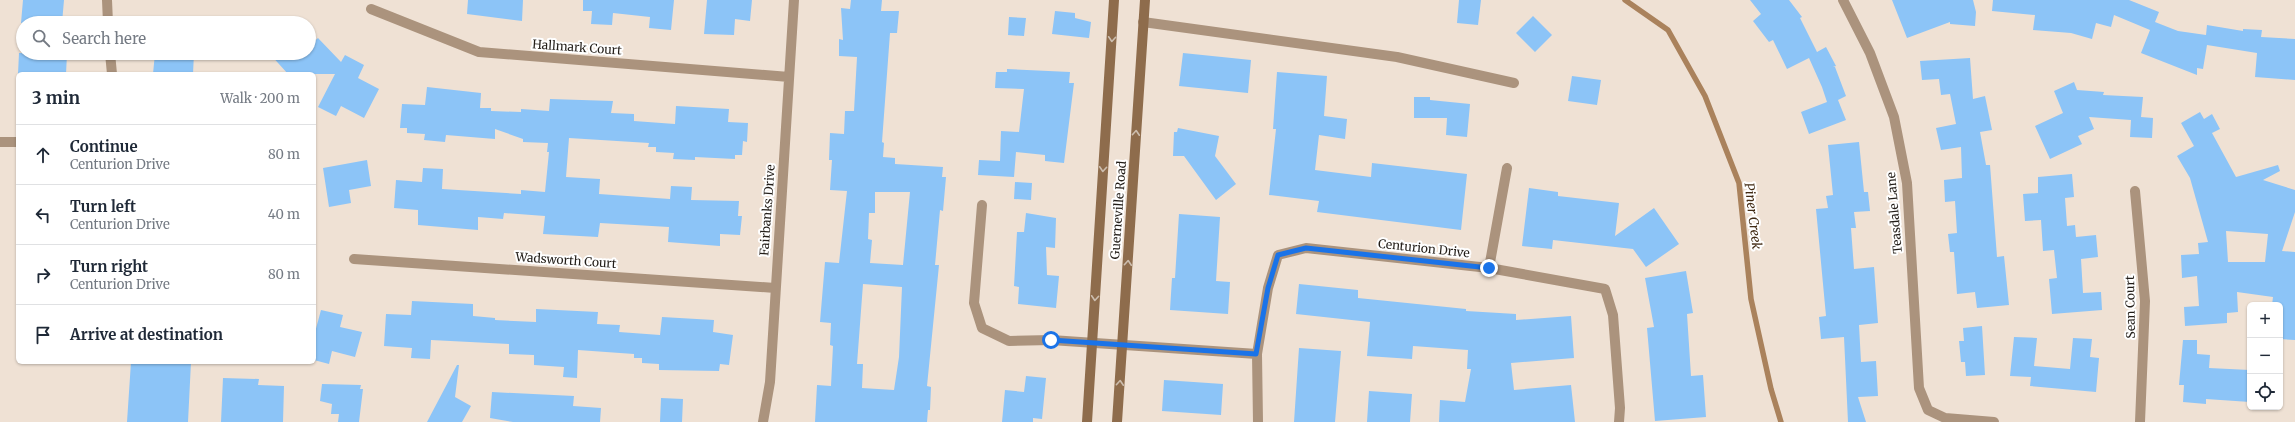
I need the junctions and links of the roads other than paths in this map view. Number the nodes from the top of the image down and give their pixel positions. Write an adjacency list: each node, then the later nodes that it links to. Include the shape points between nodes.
1 (107, 0): 7 (street)
2 (794, 0): 11 (street, Fairbanks Drive)
3 (1114, 0): 21 (main road, Guerneville Road, one-way to 21)
4 (1145, 0): 8 (main road, Guerneville Road)
5 (1843, 0): 29 (street, Teasdale Lane, via 1870,53 1894,117 1907,183 1919,388 1928,410 1945,418)
6 (371, 9): 11 (street, Hallmark Court, via 479,52)
7 (108, 16)
8 (1143, 22): 12 (street, via 1398,57); 22 (main road, Guerneville Road, one-way to 8)
9 (111, 60): 10 (street)
10 (112, 72)
11 (789, 77): 20 (street, Fairbanks Drive)
12 (1514, 83)
13 (0, 142): 14 (street)
14 (16, 142)
15 (1507, 168): 19 (street)
16 (2134, 191): 30 (street, Sean Court, via 2145,301)
17 (982, 205): 21 (street, via 974,303 982,328 1010,341)
18 (354, 259): 20 (street, Wadsworth Court)
19 (1489, 268): 23 (street, Centurion Drive, via 1306,248 1278,255 1268,288); 28 (street, Centurion Drive, via 1605,289 1613,315)
20 (776, 288): 24 (street, Fairbanks Drive, via 770,382)
21 (1092, 343): 22 (street); 25 (main road, Guerneville Road)
22 (1122, 344): 23 (street); 26 (main road, Guerneville Road, one-way to 22)
23 (1256, 354): 27 (street, Centurion Drive)
24 (763, 422)
25 (1087, 422)
26 (1117, 422)
27 (1258, 422)
28 (1619, 422)
29 (1994, 422)
30 (2140, 422)

